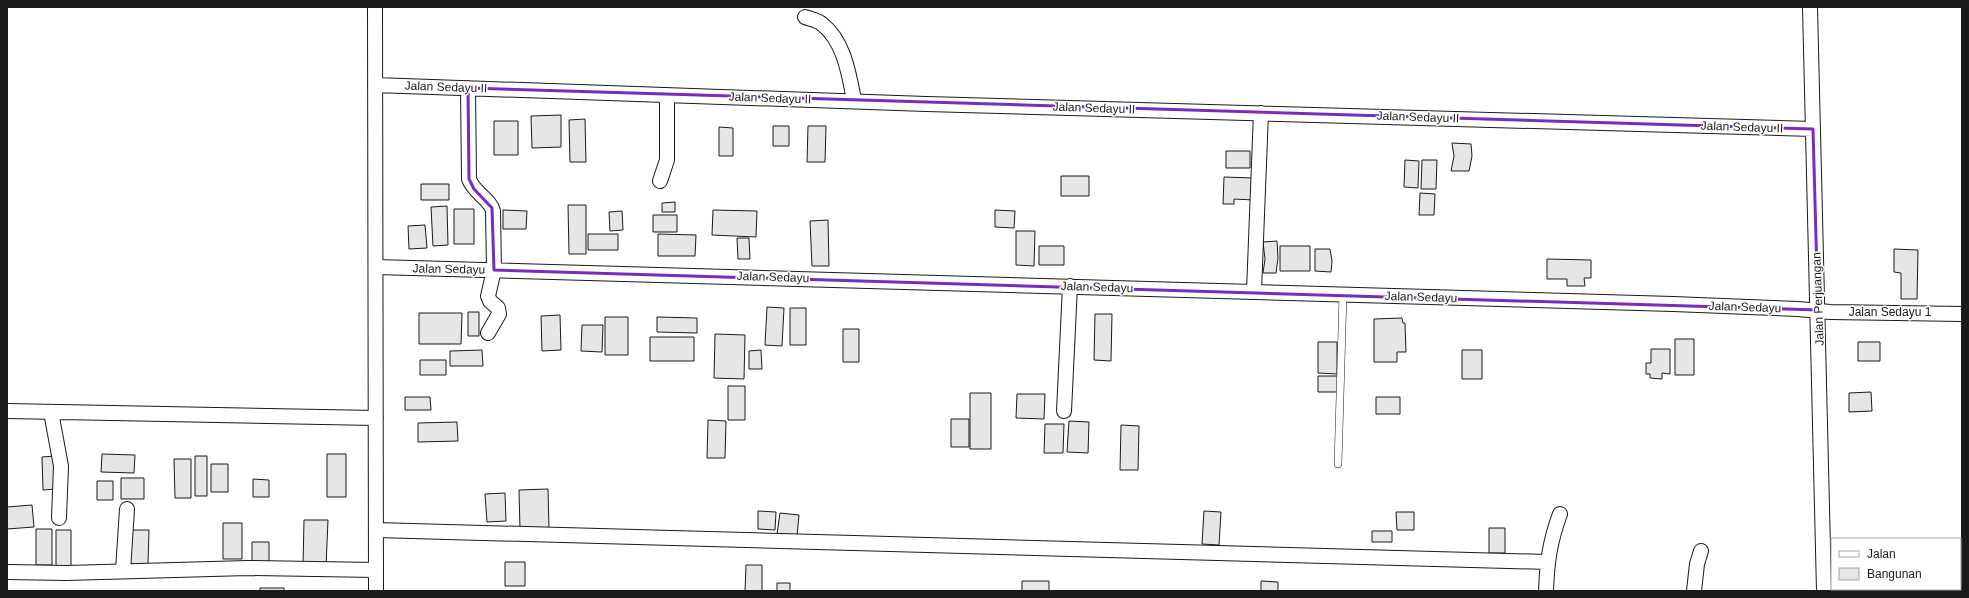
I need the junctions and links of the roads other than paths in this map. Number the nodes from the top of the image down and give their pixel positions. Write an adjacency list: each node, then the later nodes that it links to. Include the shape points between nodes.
1 (375, 7): 4 (street)
2 (1810, 7): 9 (street, Jalan Perjuangan)
3 (805, 17): 7 (street, via 821,22 832,33 849,74)
4 (375, 85): 5 (street, Jalan Sedayu II); 11 (street)
5 (468, 88): 6 (street, Jalan Sedayu II); 12 (street, via 469,179 474,189 493,208)
6 (668, 95): 7 (street, Jalan Sedayu II); 10 (street, via 667,160)
7 (854, 100): 8 (street, Jalan Sedayu II)
8 (1261, 113): 9 (street, Jalan Sedayu II); 14 (street)
9 (1813, 129): 16 (street, Jalan Perjuangan)
10 (660, 181)
11 (376, 267): 12 (street, Jalan Sedayu); 22 (street)
12 (494, 270): 13 (street, Jalan Sedayu); 18 (street, via 488,296 498,308 499,314)
13 (1070, 286): 14 (street, Jalan Sedayu); 20 (street)
14 (1254, 291): 15 (street, Jalan Sedayu)
15 (1343, 294): 16 (street, Jalan Sedayu); 23 (lane)
16 (1818, 310): 17 (street, Jalan Sedayu 1); 28 (street, Jalan Perjuangan)
17 (1962, 314)
18 (488, 333)
19 (7, 411): 21 (street)
20 (1064, 411)
21 (51, 412): 22 (street); 26 (street, via 61,466)
22 (376, 418): 27 (street)
23 (1338, 464)
24 (127, 509): 32 (street)
25 (1560, 514): 30 (street)
26 (59, 518)
27 (376, 530): 30 (street); 31 (street)
28 (1828, 545): 37 (street, Jalan Perjuangan)
29 (1701, 551): 36 (street)
30 (1547, 562): 35 (street)
31 (376, 570): 32 (street, via 248,568); 34 (street)
32 (123, 571): 33 (street)
33 (7, 572)
34 (376, 591)
35 (1546, 591)
36 (1694, 591)
37 (1824, 591)

